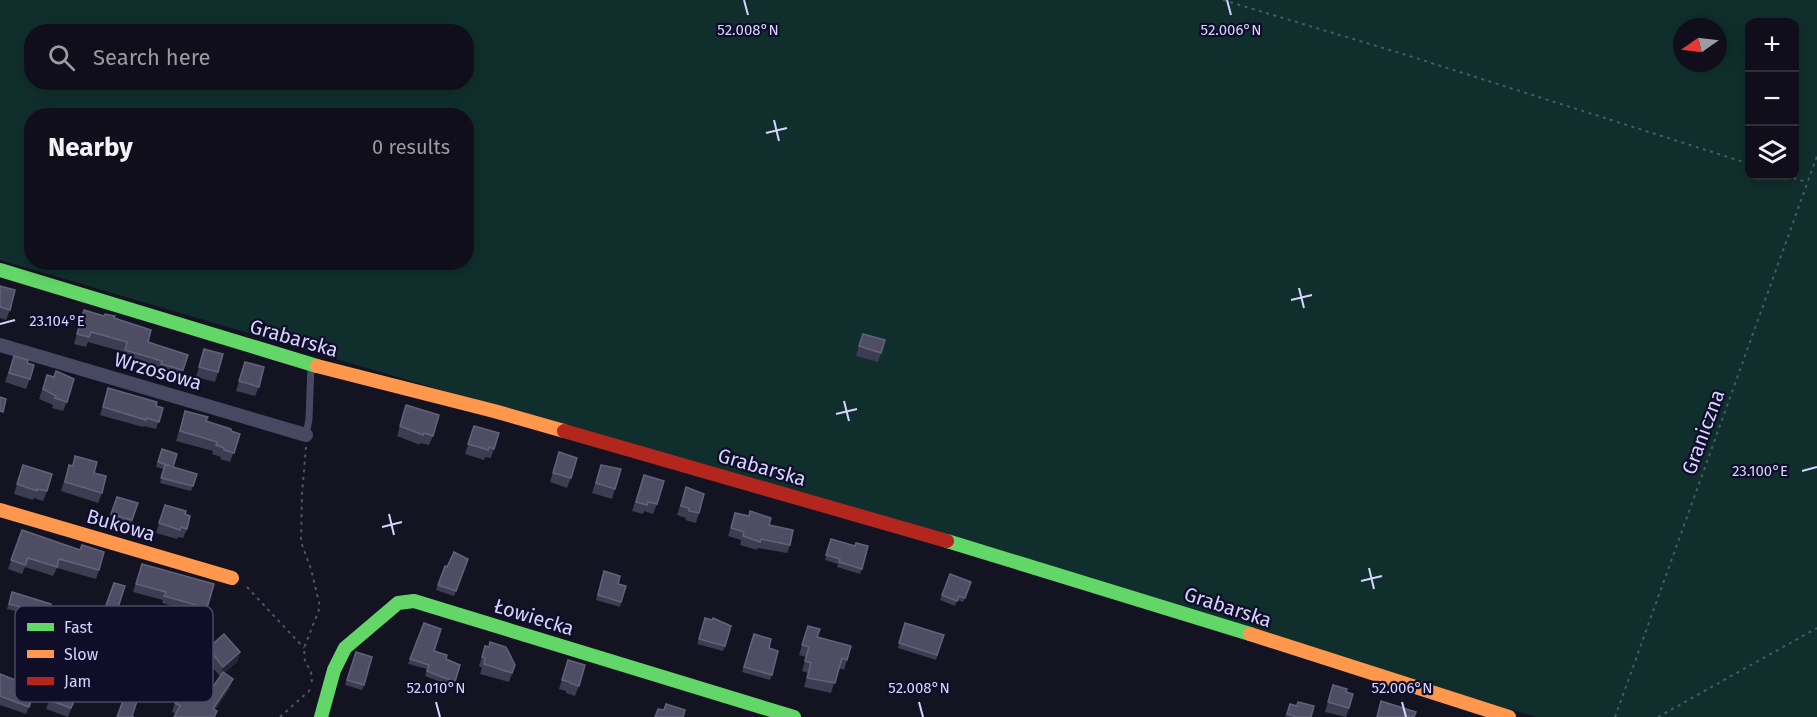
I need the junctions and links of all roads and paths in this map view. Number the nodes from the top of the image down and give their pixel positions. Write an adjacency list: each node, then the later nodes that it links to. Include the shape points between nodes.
1 (1223, 0): 3 (path)
2 (1817, 156): 5 (path, Graniczna)
3 (1745, 163)
4 (1799, 180): 5 (path)
5 (1807, 182): 18 (path, Graniczna)
6 (0, 270): 8 (street, Grabarska)
7 (0, 345): 9 (street, Wrzosowa)
8 (311, 364): 9 (lane); 17 (street, Grabarska, via 494,411 905,528)
9 (306, 435): 13 (path, via 302,542 320,607)
10 (0, 510): 11 (street, Bukowa)
11 (232, 578): 13 (path, via 237,576)
12 (1817, 628): 19 (path)
13 (304, 648): 14 (path, via 312,684)
14 (280, 717)
15 (321, 717): 16 (street, Łowiecka, via 334,670 345,648 398,603 414,601)
16 (794, 717)
17 (1509, 717)
18 (1615, 717)
19 (1658, 717)

